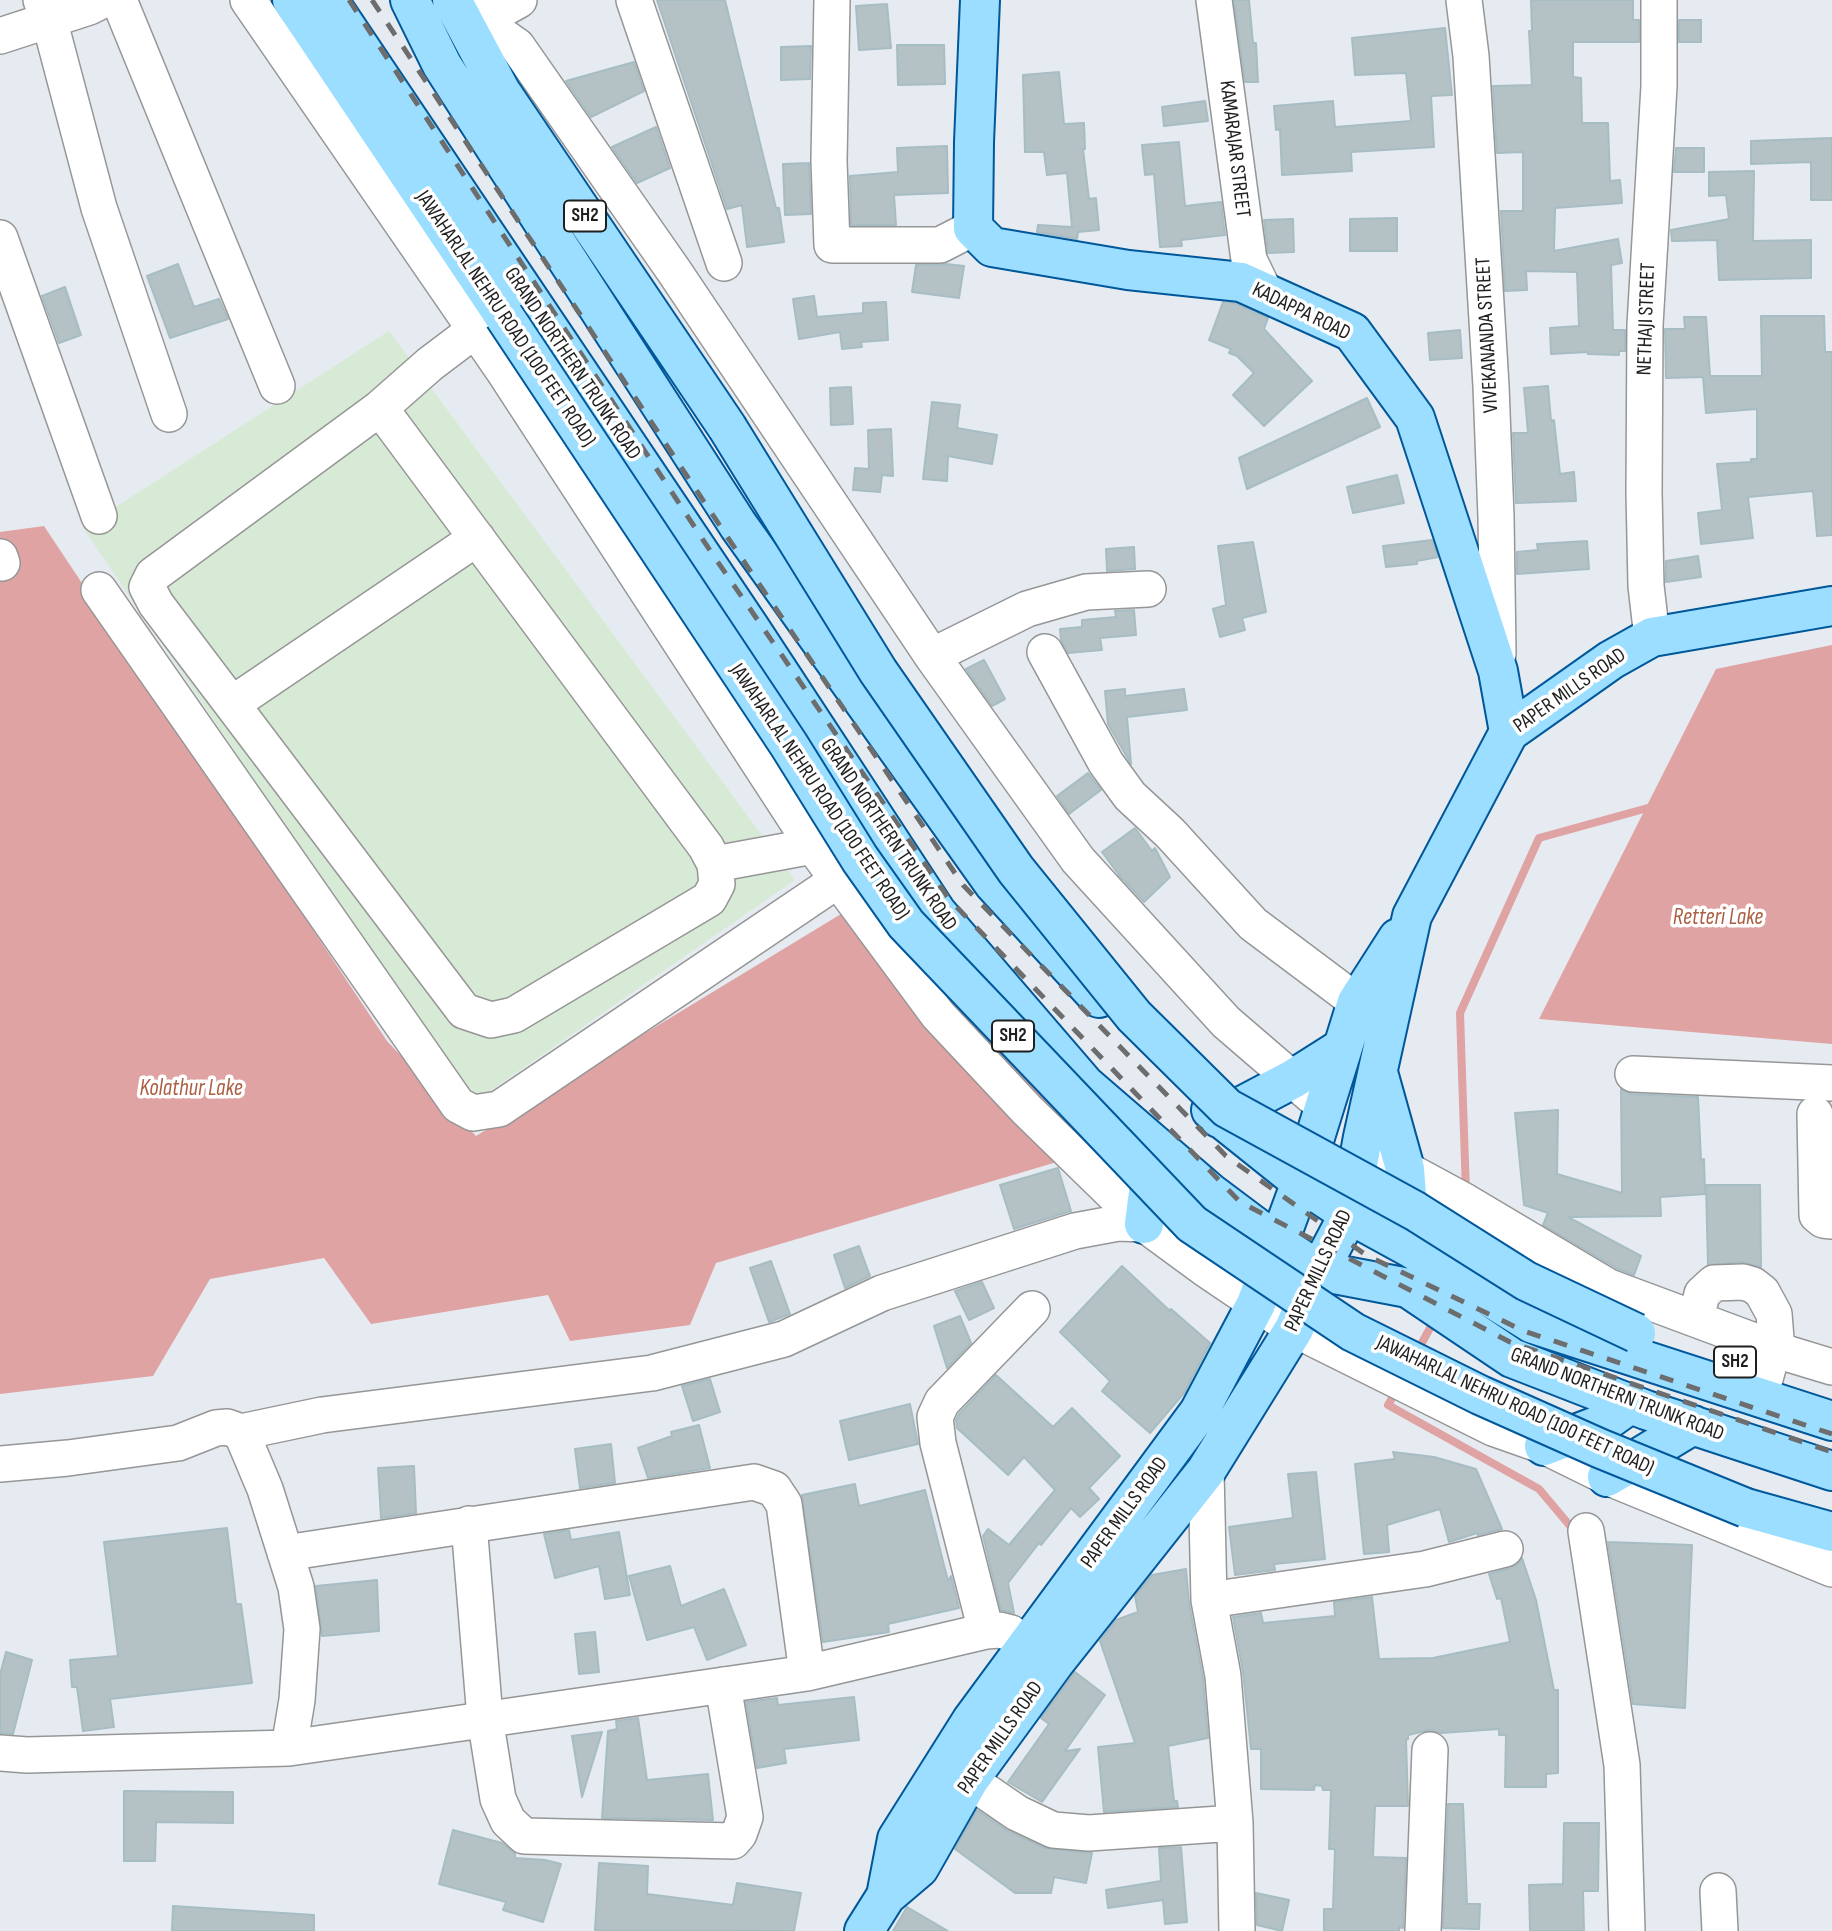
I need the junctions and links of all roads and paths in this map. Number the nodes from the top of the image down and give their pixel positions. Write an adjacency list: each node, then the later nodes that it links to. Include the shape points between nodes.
1 (103, 0): 15 (street, via 89,8)
2 (119, 0): 22 (street)
3 (248, 0): 21 (street)
4 (292, 0): 21 (main road, JAWAHARLAL NEHRU ROAD (100 FEET ROAD) / SH2)
5 (328, 0): 50 (main road, GRAND NORTHERN TRUNK ROAD, via 937,913 1086,1085)
6 (410, 0): 48 (main road, GRAND NORTHERN TRUNK ROAD, via 442,65 737,525 994,884 1128,1029)
7 (519, 0): 14 (street)
8 (634, 0): 19 (street)
9 (832, 0): 17 (street, via 832,245 940,245)
10 (980, 0): 17 (main road)
11 (1214, 0): 20 (street, KAMARAJAR STREET, via 1249,260)
12 (1464, 0): 33 (street, VIVEKANANDA STREET, via 1491,399)
13 (1659, 0): 30 (street, NETHAJI STREET, via 1645,353 1646,586)
14 (462, 8): 32 (street, via 517,46); 64 (main road, SH2, bridge, via 501,92 727,427 878,671 1016,870 1134,1016 1227,1108 1415,1211 1526,1281 1636,1333)
15 (45, 9): 16 (street); 24 (street, via 99,208)
16 (0, 36)
17 (974, 228): 20 (main road, KADAPPA ROAD, via 992,247 1128,270 1241,282)
18 (0, 238): 25 (street)
19 (724, 263)
20 (1265, 293): 33 (main road, KADAPPA ROAD, via 1352,332 1415,418)
21 (489, 323): 23 (street, via 430,364); 36 (street, via 511,382); 76 (main road, JAWAHARLAL NEHRU ROAD (100 FEET ROAD) / SH2, bridge, via 789,745 906,924 1192,1224 1353,1332 1480,1395 1746,1508)
22 (277, 386)
23 (380, 408): 26 (street); 34 (street, via 153,575 147,587)
24 (169, 415)
25 (99, 516)
26 (477, 538): 34 (street); 37 (street)
27 (1147, 589): 32 (street, via 1086,592 1027,608)
28 (99, 590): 38 (street, via 458,1105 473,1113 499,1109)
29 (1832, 606): 30 (main road, PAPER MILLS ROAD)
30 (1652, 638): 35 (main road, PAPER MILLS ROAD, via 1611,660)
31 (1045, 652): 40 (street, via 1106,764 1130,796 1253,924)
32 (932, 656): 44 (street, via 1078,860 1226,1022)
33 (1498, 671): 35 (main road, KADAPPA ROAD)
34 (232, 704): 37 (street, via 464,1011 491,1020 514,1015 709,899 717,884)
35 (1509, 732): 39 (main road, PAPER MILLS ROAD)
36 (813, 846): 37 (street); 38 (street)
37 (715, 864)
38 (838, 880): 55 (street, via 938,1015)
39 (1412, 916): 40 (main road, PAPER MILLS ROAD); 42 (main road, PAPER MILLS ROAD)
40 (1357, 1002): 41 (main road, PAPER MILLS ROAD)
41 (1342, 1048): 44 (main road); 46 (main road, PAPER MILLS ROAD)
42 (1378, 1070): 49 (main road, PAPER MILLS ROAD); 51 (main road)
43 (1633, 1074): 45 (street)
44 (1293, 1079): 46 (street); 48 (main road)
45 (1832, 1083)
46 (1324, 1105): 52 (main road, PAPER MILLS ROAD)
47 (1815, 1114): 54 (street, via 1817,1215)
48 (1219, 1118): 52 (main road, GRAND NORTHERN TRUNK ROAD)
49 (1363, 1136): 51 (street); 53 (main road, PAPER MILLS ROAD)
50 (1153, 1146): 55 (main road); 56 (main road, GRAND NORTHERN TRUNK ROAD)
51 (1405, 1169): 57 (main road); 61 (street, via 1609,1287)
52 (1301, 1182): 53 (main road, GRAND NORTHERN TRUNK ROAD); 56 (main road, PAPER MILLS ROAD)
53 (1349, 1214): 57 (main road, GRAND NORTHERN TRUNK ROAD); 58 (main road, PAPER MILLS ROAD)
54 (1832, 1221)
55 (1144, 1224): 59 (street); 69 (street, via 1075,1230 882,1293 783,1339 652,1373 322,1415)
56 (1277, 1243): 58 (main road, GRAND NORTHERN TRUNK ROAD); 59 (main road, PAPER MILLS ROAD)
57 (1411, 1248): 64 (main road, GRAND NORTHERN TRUNK ROAD, via 1533,1324)
58 (1319, 1271): 62 (main road, PAPER MILLS ROAD); 66 (main road, GRAND NORTHERN TRUNK ROAD, via 1408,1288 1513,1358)
59 (1256, 1304): 62 (street); 83 (main road, PAPER MILLS ROAD, via 1199,1412)
60 (1032, 1309): 82 (street, via 942,1402 935,1417)
61 (1696, 1319): 64 (street); 64 (street, via 1702,1294 1714,1283 1753,1285 1774,1314 1776,1339)
62 (1294, 1329): 70 (street, via 1493,1428); 72 (main road, PAPER MILLS ROAD)
63 (1832, 1367): 64 (street)
64 (1766, 1372): 65 (main road, SH2); 67 (main road, GRAND NORTHERN TRUNK ROAD)
65 (1832, 1395)
66 (1630, 1404): 68 (main road, GRAND NORTHERN TRUNK ROAD); 70 (main road, via 1602,1424)
67 (1832, 1421)
68 (1693, 1425): 73 (main road, GRAND NORTHERN TRUNK ROAD); 74 (main road)
69 (241, 1432): 71 (street, via 216,1428 178,1443); 79 (street)
70 (1544, 1446): 74 (street)
71 (0, 1464)
72 (1206, 1471): 81 (street); 90 (main road, PAPER MILLS ROAD, via 1055,1662)
73 (1832, 1471)
74 (1607, 1477): 80 (street)
75 (469, 1524): 79 (street); 84 (street, via 754,1482 774,1489 784,1504); 86 (street)
76 (1832, 1532)
77 (1588, 1547): 94 (street, via 1622,1765)
78 (1505, 1549): 81 (street, via 1413,1571)
79 (285, 1553): 87 (street, via 302,1629)
80 (1832, 1569)
81 (1209, 1600): 91 (street, via 1223,1676)
82 (986, 1631): 83 (street, via 1011,1633); 84 (street)
83 (1027, 1646): 93 (main road, PAPER MILLS ROAD, via 972,1720 897,1839)
84 (807, 1673): 85 (street)
85 (723, 1685): 86 (street); 86 (street, via 745,1817 733,1840 524,1836 508,1821 498,1798)
86 (485, 1718): 87 (street)
87 (289, 1748): 89 (street)
88 (1430, 1750): 97 (street)
89 (0, 1754)
90 (969, 1780): 91 (street, via 1017,1813 1053,1830 1089,1833); 93 (main road, PAPER MILLS ROAD, via 919,1868)
91 (1234, 1823): 96 (street)
92 (1718, 1891): 98 (street)
93 (886, 1896): 95 (main road, PAPER MILLS ROAD)
94 (1627, 1922)
95 (864, 1931)
96 (1237, 1931)
97 (1423, 1931)
98 (1720, 1931)

